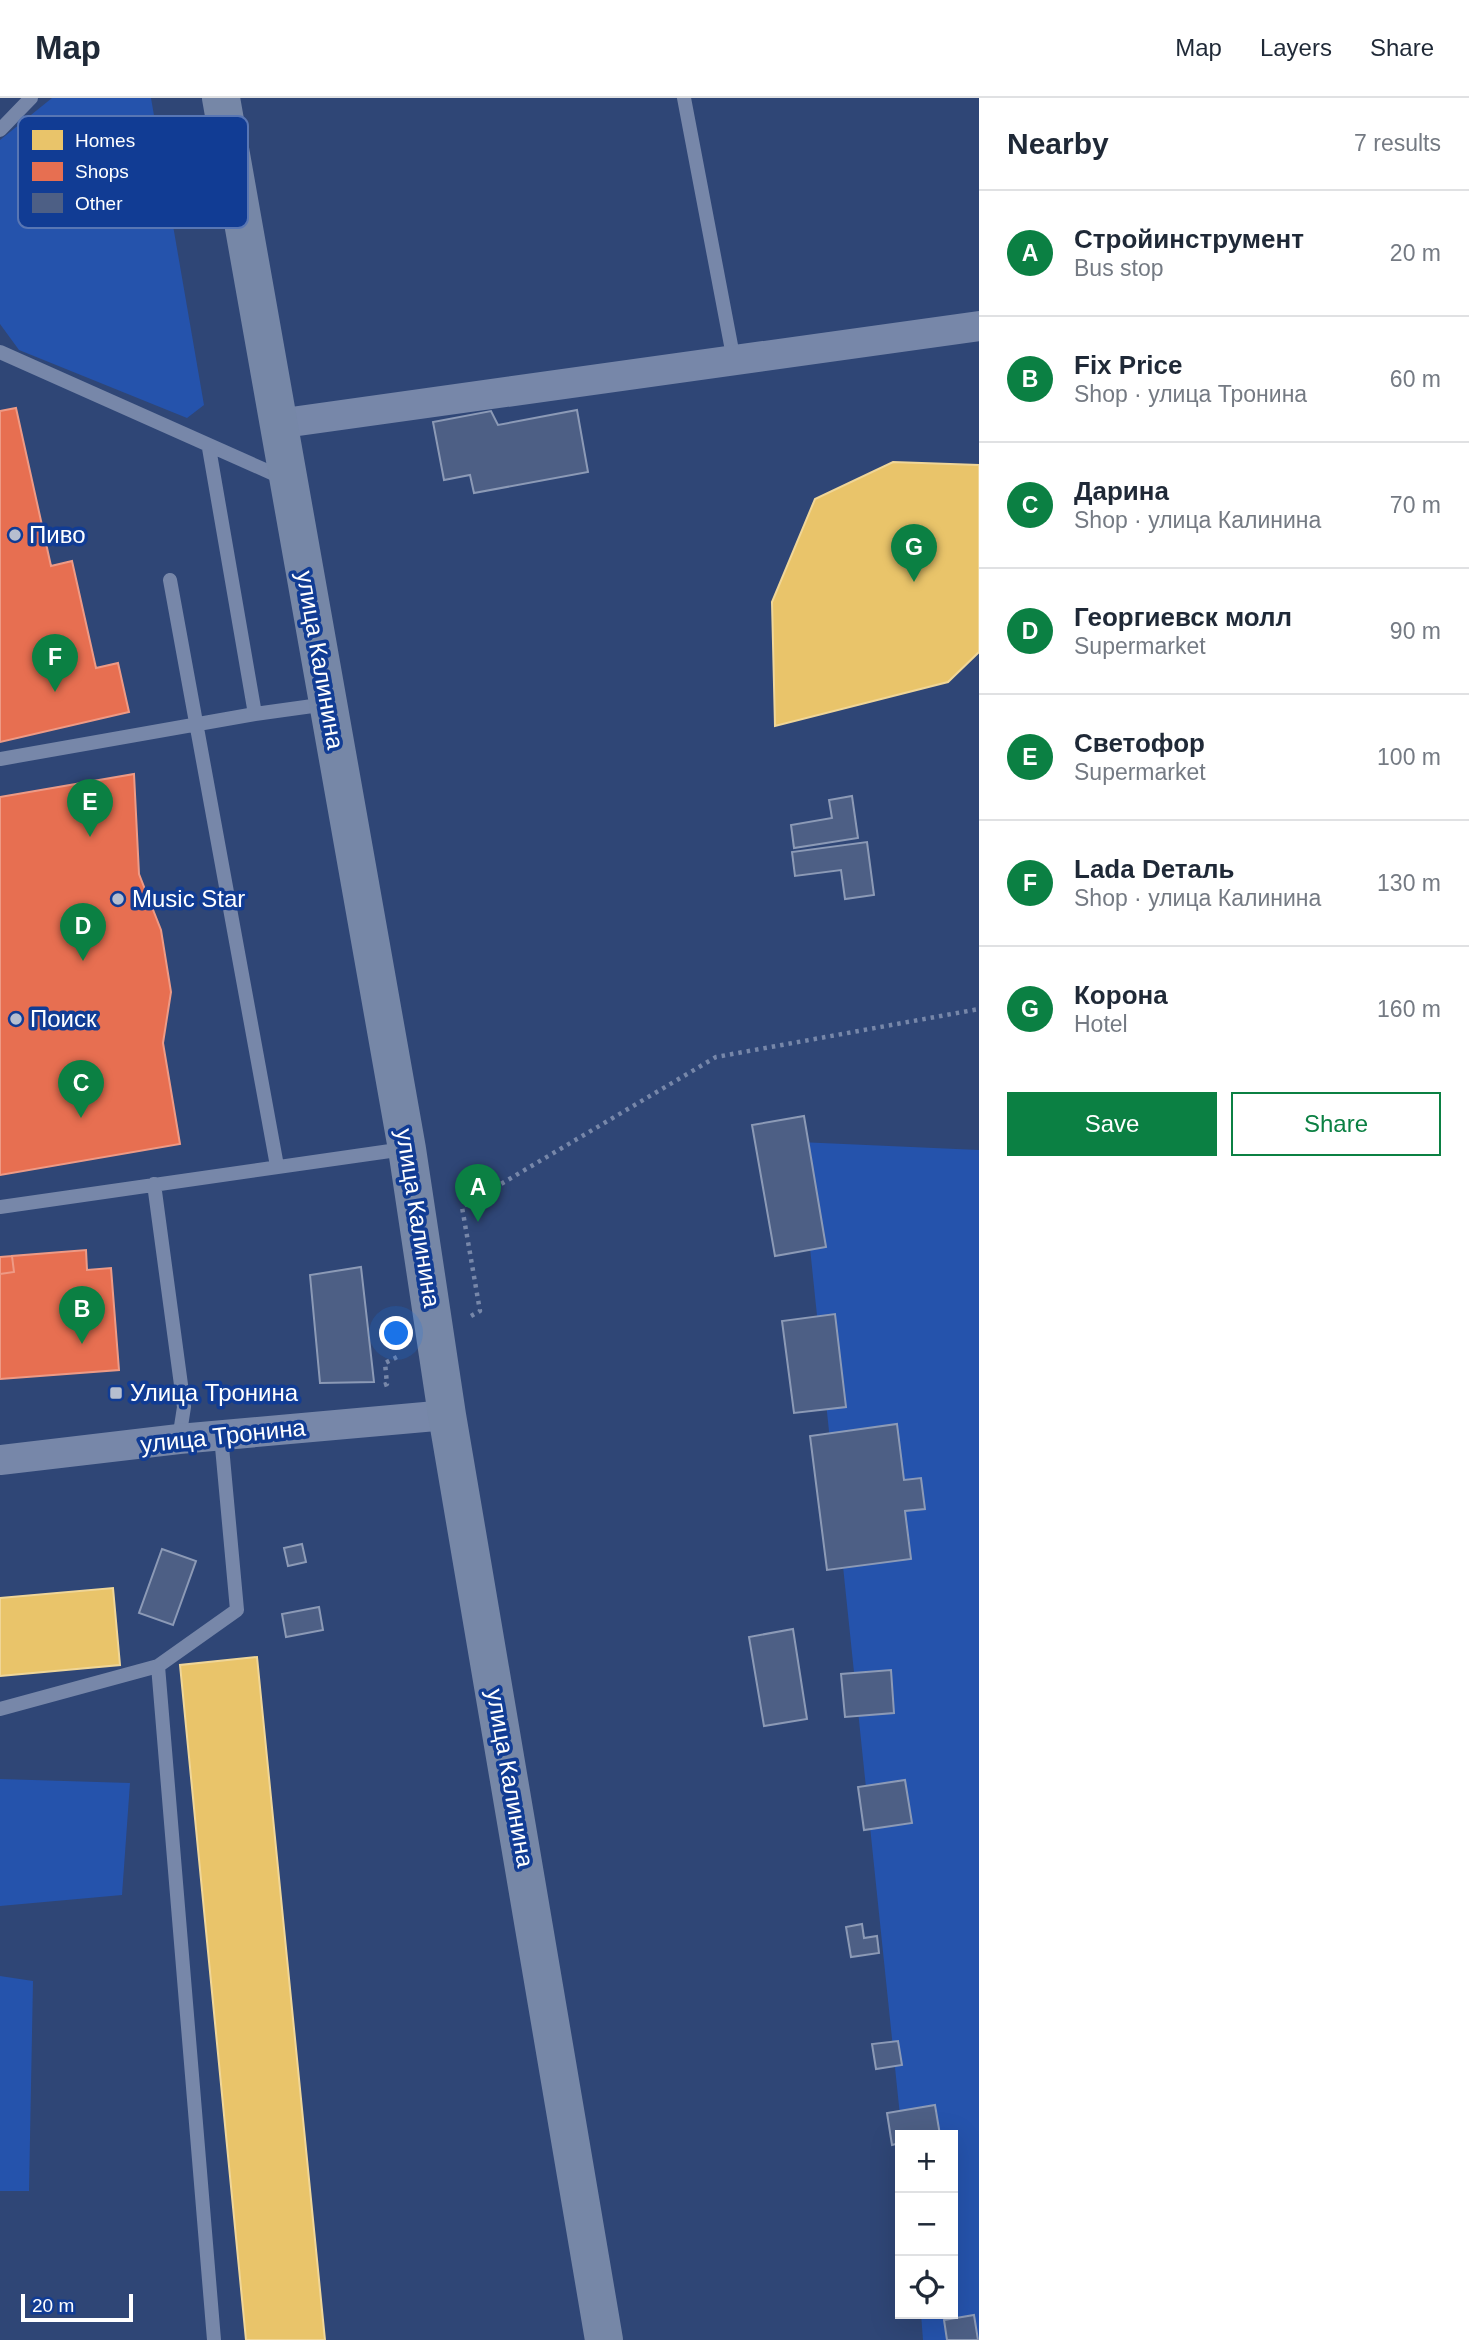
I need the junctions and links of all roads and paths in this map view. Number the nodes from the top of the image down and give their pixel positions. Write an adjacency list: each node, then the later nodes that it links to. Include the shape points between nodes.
1 (31, 98): 5 (lane)
2 (221, 98): 4 (main road, улица Калинина)
3 (684, 98): 9 (lane)
4 (224, 116)
5 (0, 130)
6 (243, 228): 10 (main road, улица Калинина)
7 (979, 326): 9 (street)
8 (0, 352): 11 (lane)
9 (734, 361): 10 (street)
10 (277, 424): 12 (main road, улица Калинина)
11 (209, 448): 12 (lane); 15 (lane)
12 (288, 480): 14 (main road, улица Калинина)
13 (170, 580): 16 (lane)
14 (329, 704): 15 (lane); 19 (main road, улица Калинина)
15 (255, 713): 16 (lane)
16 (197, 724): 17 (lane); 20 (lane)
17 (0, 759)
18 (979, 1009): 23 (path, via 716,1057 462,1207 480,1311)
19 (407, 1149): 20 (lane); 23 (main road, улица Калинина)
20 (277, 1166): 21 (lane)
21 (154, 1184): 22 (lane); 27 (lane, via 184,1407)
22 (0, 1207)
23 (437, 1336): 24 (path, via 386,1363 387,1384); 25 (main road, улица Калинина)
24 (374, 1386)
25 (447, 1415): 26 (street, улица Тронина); 32 (main road, улица Калинина)
26 (221, 1436): 27 (street, улица Тронина); 29 (lane, via 237,1611)
27 (179, 1439): 28 (street, улица Тронина)
28 (0, 1460)
29 (158, 1666): 30 (lane); 31 (lane)
30 (0, 1709)
31 (214, 2340)
32 (604, 2340)

